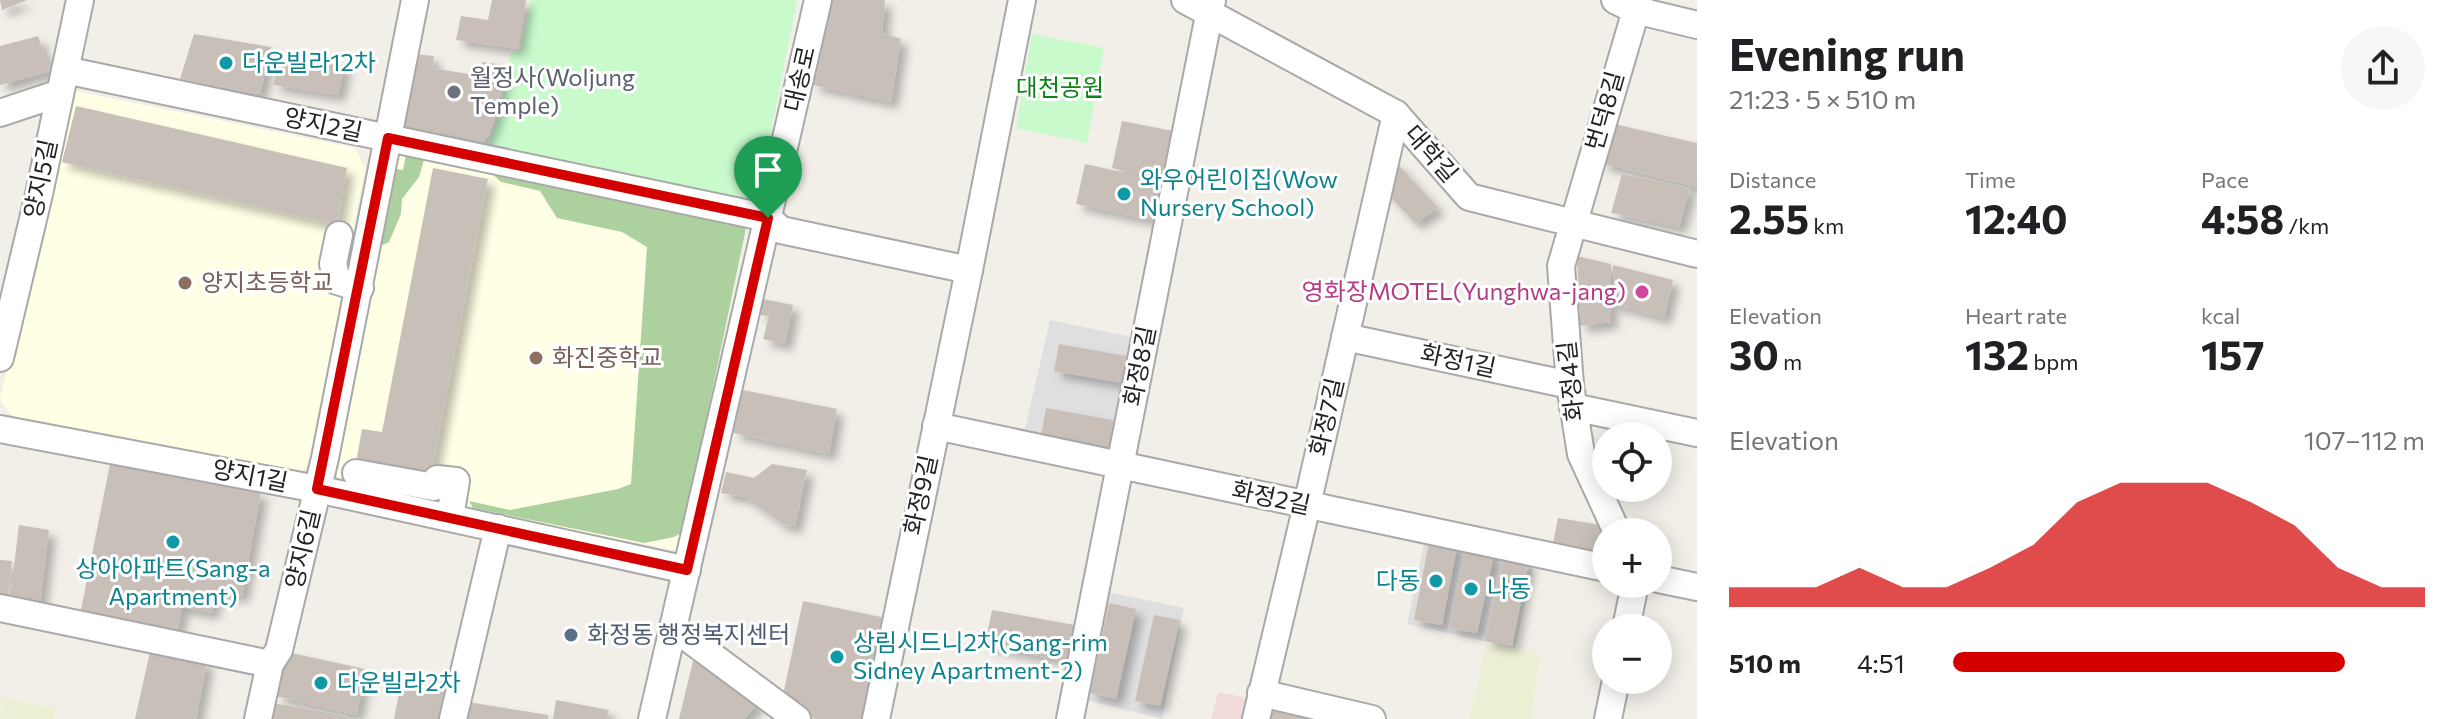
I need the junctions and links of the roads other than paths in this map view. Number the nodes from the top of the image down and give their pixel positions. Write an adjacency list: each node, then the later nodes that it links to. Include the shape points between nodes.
1 (80, 0): 9 (street, 양지5길)
2 (415, 0): 12 (street, 양지6길)
3 (818, 0): 13 (street, 대송로)
4 (1022, 0): 17 (street, 화정9길)
5 (1185, 0): 7 (street, 대학길)
6 (1629, 3): 8 (street); 14 (street, 번덕8길)
7 (1211, 7): 11 (street, 대학길); 25 (street, 화정8길)
8 (1697, 25)
9 (62, 82): 10 (street); 12 (street, 양지2길); 20 (street, 양지5길)
10 (0, 113)
11 (1396, 114): 14 (street, 대학길, via 1469,197); 19 (street, 화정7길)
12 (388, 138): 13 (street, 양지2길); 18 (street, 양지6길)
13 (768, 218): 17 (street, via 781,230); 33 (street, 대송로)
14 (1573, 223): 16 (street, 대학길); 21 (street, 화정4길, via 1561,266)
15 (339, 235): 18 (street, via 333,264 337,281)
16 (1697, 254)
17 (969, 270): 22 (street, 화정9길)
18 (360, 288): 27 (street, 양지6길)
19 (1345, 337): 21 (street, 화정1길); 28 (street, 화정7길)
20 (0, 358)
21 (1571, 396): 24 (street, 화정1길); 30 (street, 화정4길, via 1581,454)
22 (936, 426): 25 (street, 화정2길); 45 (street, 화정9길)
23 (0, 429): 27 (street, 양지1길)
24 (1697, 433)
25 (1120, 467): 28 (street, 화정2길); 46 (street, 화정8길)
26 (356, 473): 29 (street, via 434,487 437,479 456,481)
27 (317, 489): 29 (street, 양지1길); 38 (street, 양지6길, via 279,650)
28 (1307, 505): 32 (street, 화정2길); 40 (street, 화정7길)
29 (450, 517): 31 (street, 양지1길)
30 (1611, 518)
31 (498, 528): 33 (street, 양지1길); 42 (street)
32 (1592, 565)
33 (687, 570): 37 (street, 대송로)
34 (1672, 582): 35 (street)
35 (1697, 587)
36 (0, 608): 38 (street)
37 (673, 627): 43 (street, 대송로); 44 (street)
38 (270, 664): 41 (street, 양지6길)
39 (1613, 694): 48 (street)
40 (1258, 706): 47 (street)
41 (258, 719)
42 (453, 719)
43 (652, 719)
44 (797, 719)
45 (876, 719)
46 (1070, 719)
47 (1372, 719)
48 (1608, 719)

